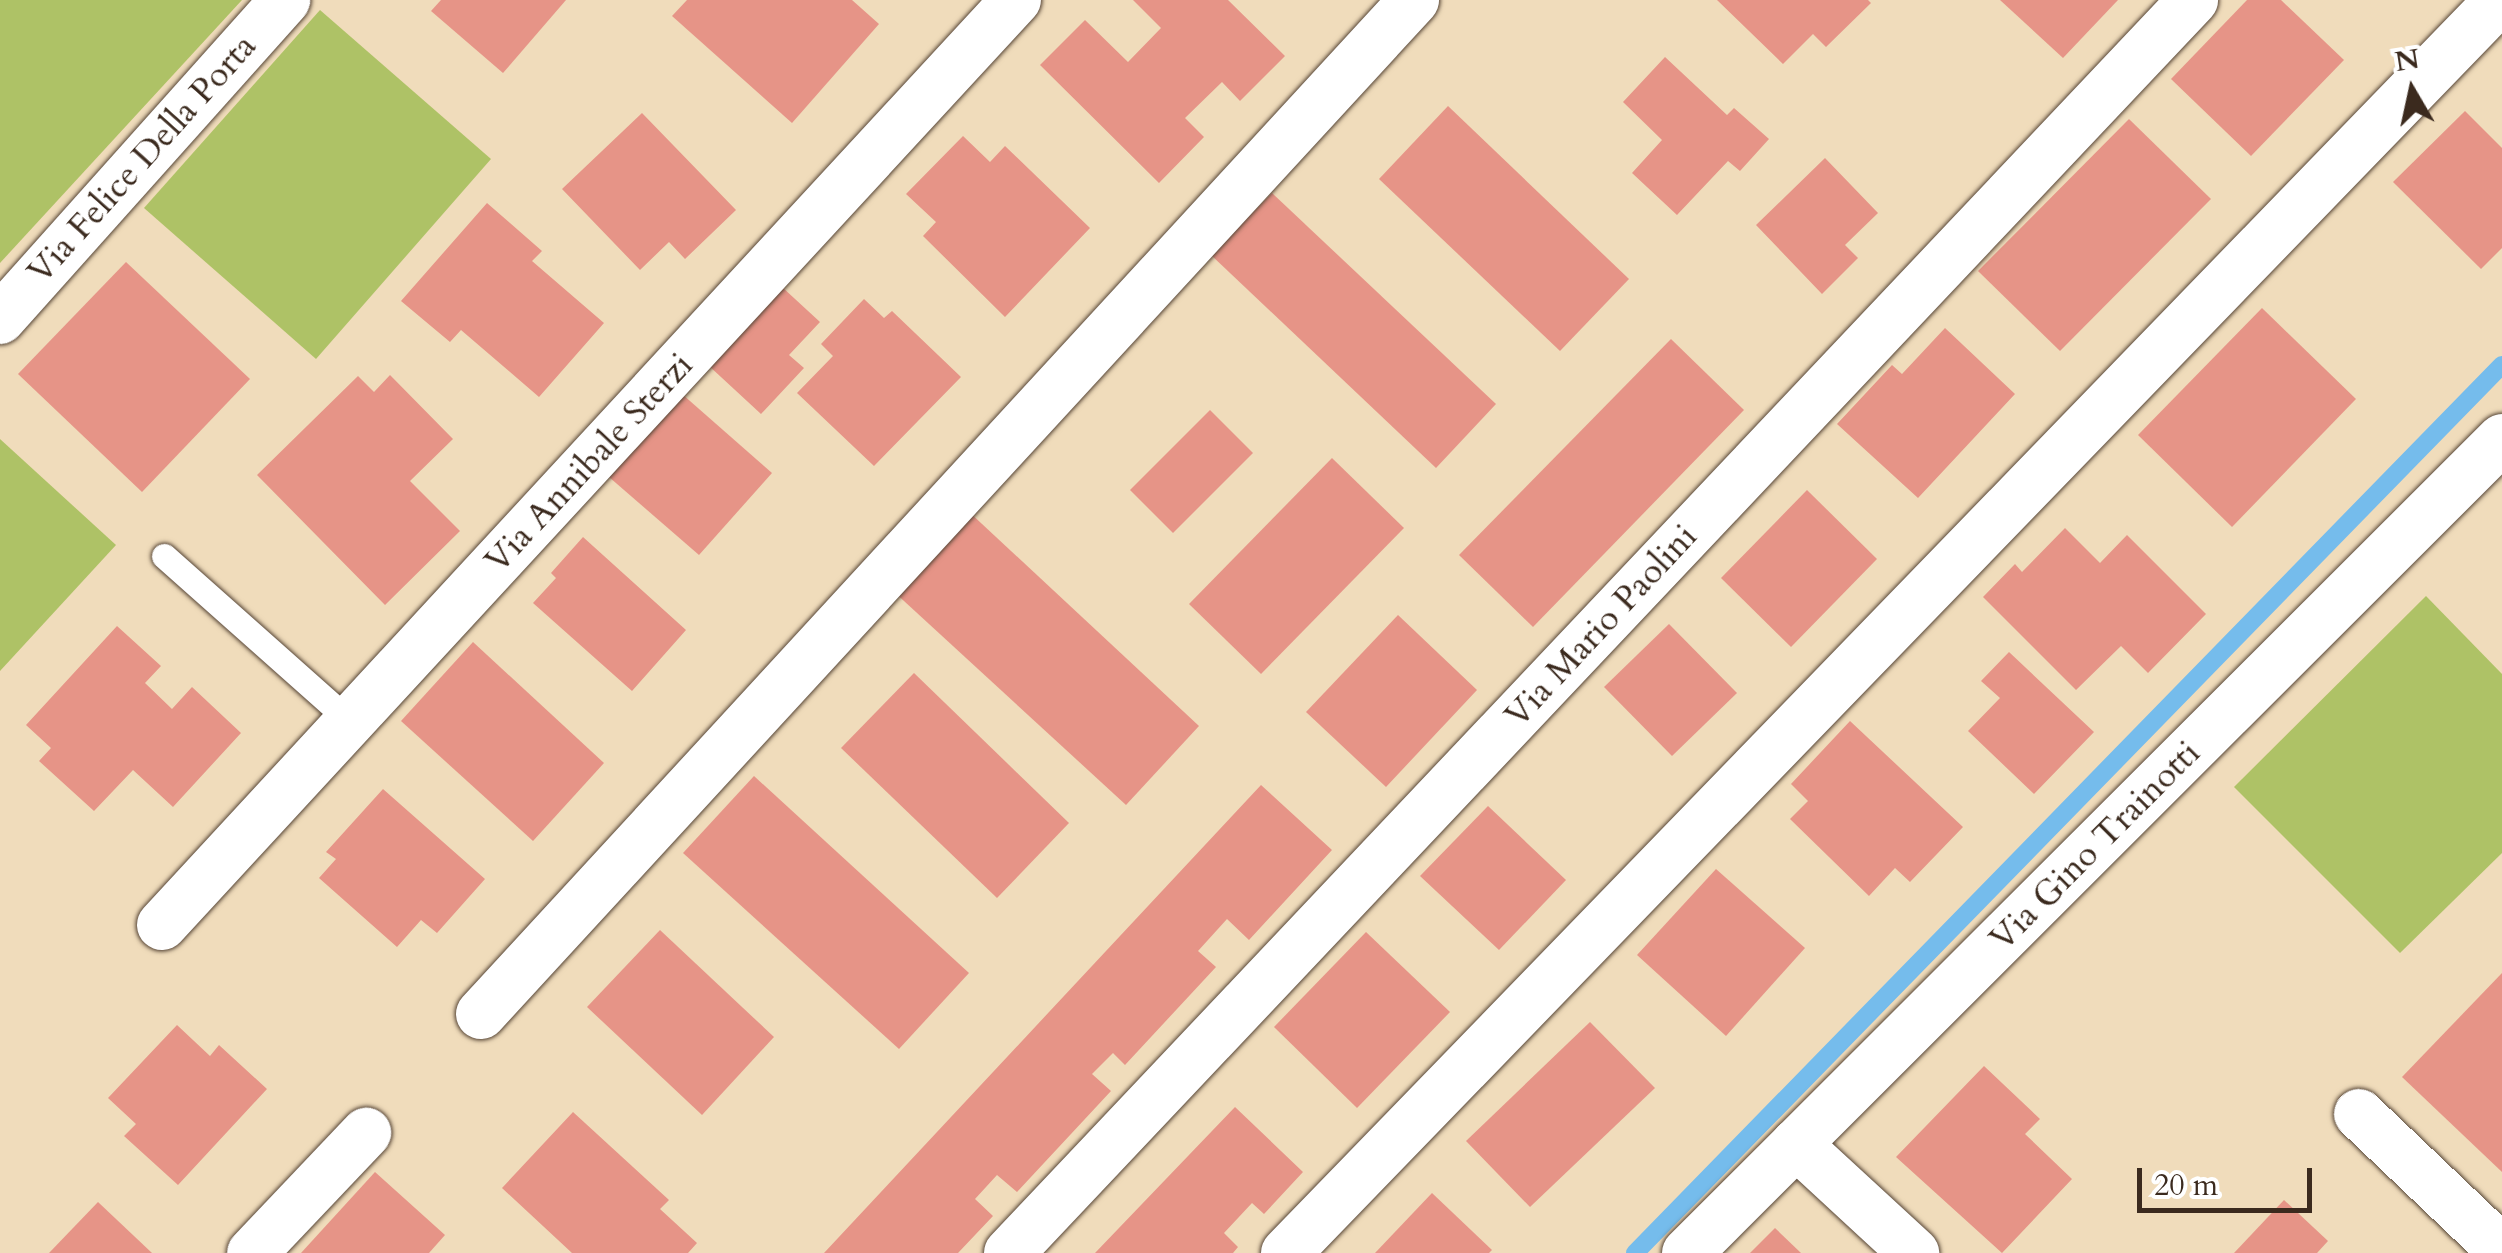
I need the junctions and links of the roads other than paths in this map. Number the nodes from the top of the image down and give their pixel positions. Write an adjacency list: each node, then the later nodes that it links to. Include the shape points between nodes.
1 (285, 0): 6 (street, Via Felice Della Porta)
2 (1016, 0): 9 (street, Via Annibale Sterzi)
3 (1414, 0): 11 (street)
4 (2194, 0): 17 (street, Via Mario Paolini)
5 (2500, 0): 18 (street)
6 (0, 319)
7 (2502, 439): 14 (street, Via Gino Trainotti)
8 (164, 556): 9 (lane)
9 (351, 722): 10 (street, Via Annibale Sterzi)
10 (162, 925)
11 (481, 1014)
12 (2359, 1114): 15 (street)
13 (366, 1132): 16 (street)
14 (1796, 1144): 19 (street, Via Gino Trainotti); 20 (street)
15 (2502, 1250)
16 (252, 1253)
17 (1008, 1253)
18 (1286, 1253)
19 (1688, 1253)
20 (1914, 1253)

